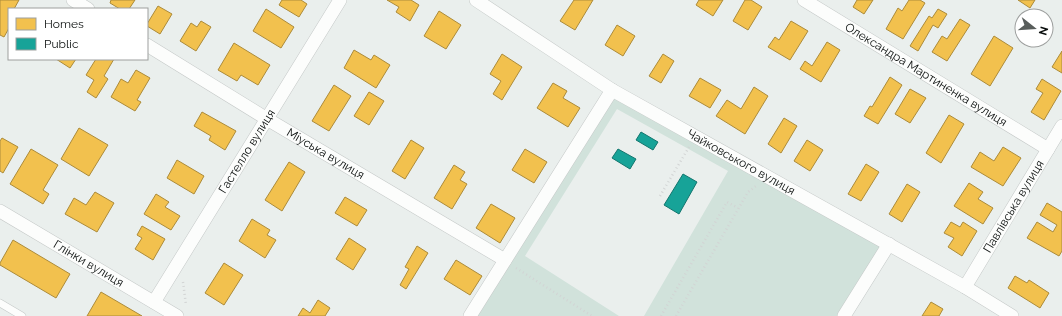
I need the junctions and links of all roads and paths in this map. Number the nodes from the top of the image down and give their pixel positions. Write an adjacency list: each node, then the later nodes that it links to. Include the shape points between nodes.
1 (73, 0): 5 (street)
2 (340, 0): 8 (street, Гастелло вулиця)
3 (476, 0): 7 (street, Чайковського вулиця)
4 (804, 0): 11 (street, Олександра Мартиненка вулиця)
5 (86, 8)
6 (148, 46): 8 (street, Міуська вулиця)
7 (612, 90): 10 (street, Чайковського вулиця); 18 (street)
8 (267, 119): 17 (street, Гастелло вулиця); 18 (street, Міуська вулиця)
9 (1062, 126): 11 (street, Павлівська вулиця)
10 (695, 136): 12 (street, Чайковського вулиця); 13 (path)
11 (1048, 149): 19 (street, Павлівська вулиця)
12 (769, 178): 14 (path, via 748,192); 16 (street, Чайковського вулиця)
13 (660, 196)
14 (738, 208): 26 (path, via 727,202); 27 (path)
15 (0, 211): 20 (street, Глінки вулиця)
16 (889, 244): 19 (street, Чайковського вулиця); 28 (street)
17 (181, 259): 20 (street, Гастелло вулиця); 22 (path)
18 (505, 260): 24 (street); 25 (path)
19 (965, 287): 29 (street, Чайковського вулиця)
20 (154, 302): 22 (street, Глінки вулиця)
21 (0, 303): 23 (lane)
22 (182, 312)
23 (22, 316)
24 (470, 316)
25 (592, 316)
26 (661, 316)
27 (676, 316)
28 (844, 316)
29 (1012, 316)

